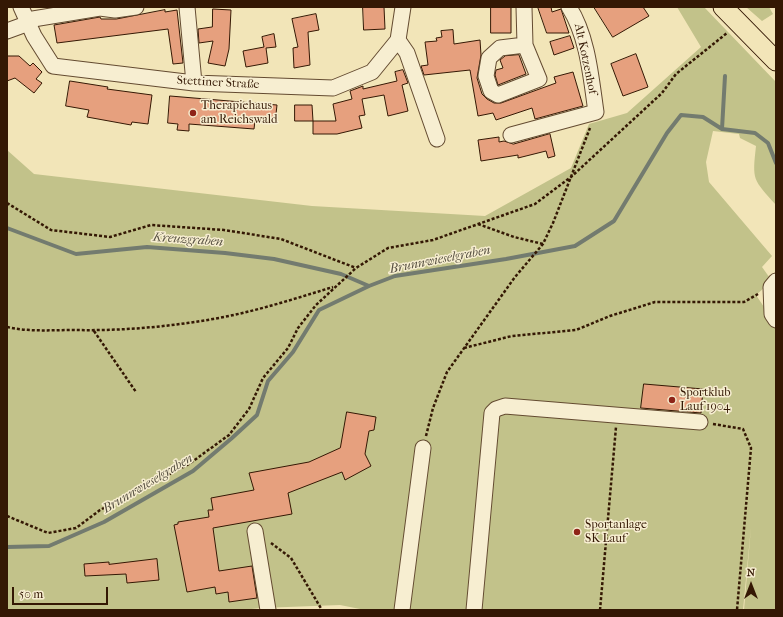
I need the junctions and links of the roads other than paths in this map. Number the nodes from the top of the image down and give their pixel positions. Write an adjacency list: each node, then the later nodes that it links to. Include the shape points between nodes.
1 (136, 7): 7 (street)
2 (187, 7): 12 (street)
3 (403, 7): 9 (street)
4 (524, 7): 10 (street)
5 (569, 7): 13 (street, Alt Kotzenhof, via 578,20 591,73 596,112)
6 (723, 7): 11 (main road)
7 (26, 16): 8 (street); 12 (street, Stettiner Straße, via 53,66)
8 (7, 31)
9 (398, 40): 12 (street, Stettiner Straße, via 372,72 333,88); 14 (street, via 407,53)
10 (525, 45)
11 (776, 60)
12 (194, 83)
13 (511, 135)
14 (437, 139)
15 (773, 284): 16 (street, via 772,314)
16 (776, 320)
17 (700, 422): 22 (street, via 505,406 496,409 492,413)
18 (423, 448): 21 (street)
19 (255, 531): 20 (street)
20 (268, 610)
21 (402, 610)
22 (474, 610)

